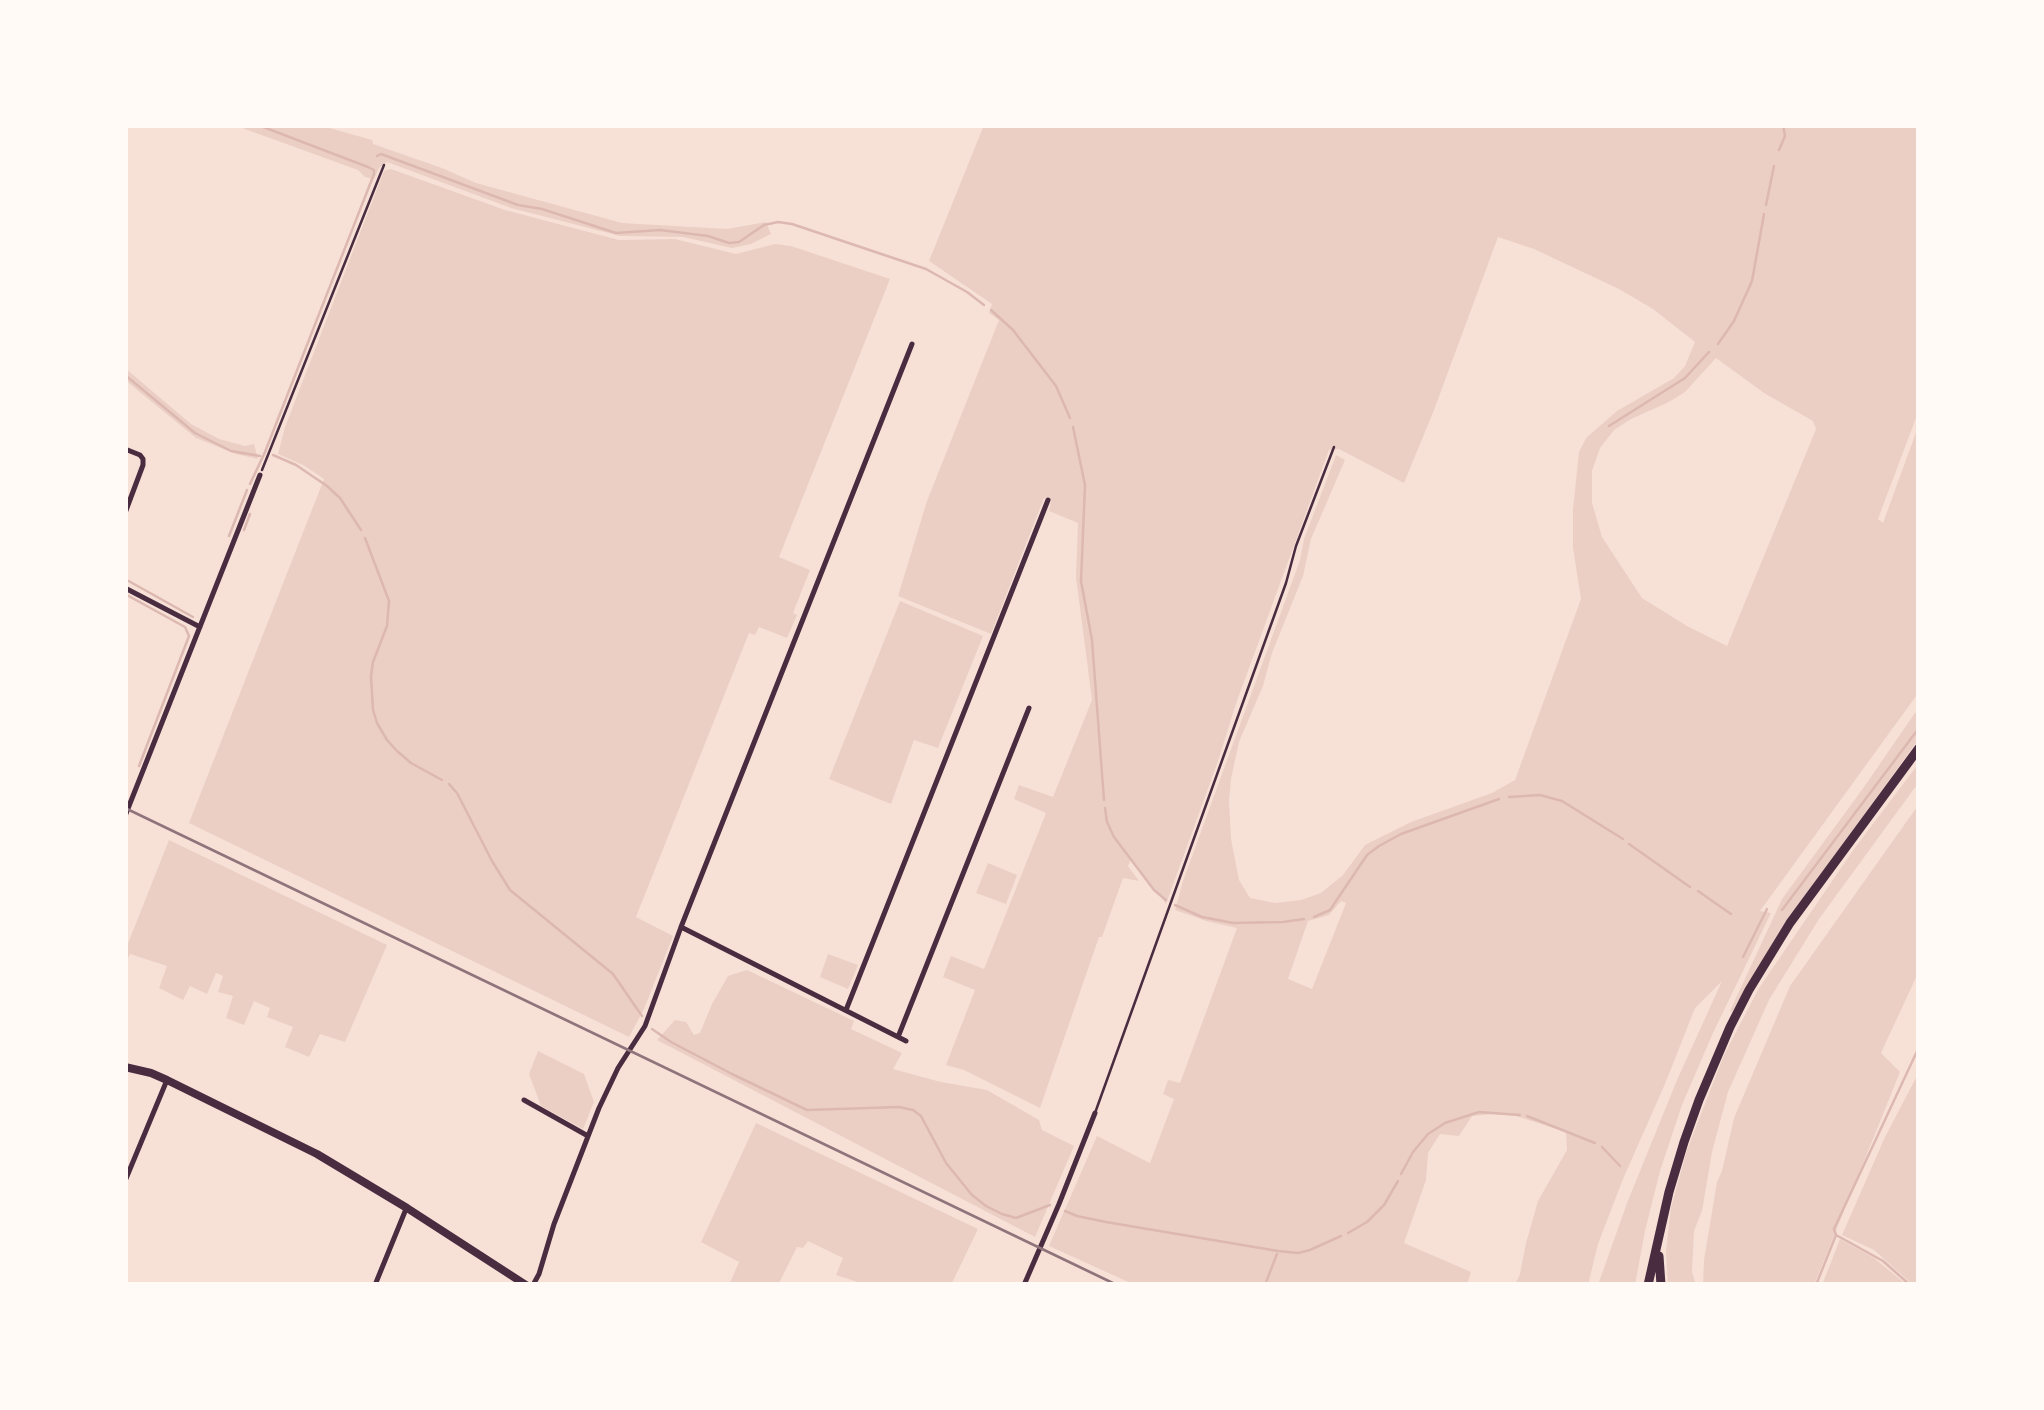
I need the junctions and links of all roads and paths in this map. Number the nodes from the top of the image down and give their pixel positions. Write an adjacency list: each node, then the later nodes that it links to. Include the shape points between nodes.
1 (384, 164): 5 (path)
2 (912, 344): 13 (street)
3 (1334, 447): 20 (lane)
4 (125, 449): 7 (street, via 140,455 144,465)
5 (260, 475): 9 (street)
6 (1048, 500): 14 (street)
7 (125, 513)
8 (125, 588): 9 (street)
9 (200, 627): 12 (street)
10 (1029, 708): 15 (street)
11 (1919, 748): 24 (main road, via 1790,923 1743,1002 1698,1100)
12 (125, 816)
13 (681, 927): 14 (street); 21 (street, via 645,1026)
14 (846, 1010): 15 (street)
15 (898, 1037): 16 (street)
16 (906, 1041)
17 (125, 1067): 18 (main road)
18 (167, 1080): 22 (street); 23 (main road, via 318,1154)
19 (524, 1100): 21 (street)
20 (1095, 1112): 28 (street)
21 (588, 1136): 27 (street)
22 (125, 1181)
23 (406, 1208): 25 (street); 26 (main road)
24 (1658, 1248): 29 (main road); 30 (main road)
25 (375, 1285)
26 (526, 1285)
27 (534, 1285)
28 (1024, 1285)
29 (1648, 1285)
30 (1661, 1285)

